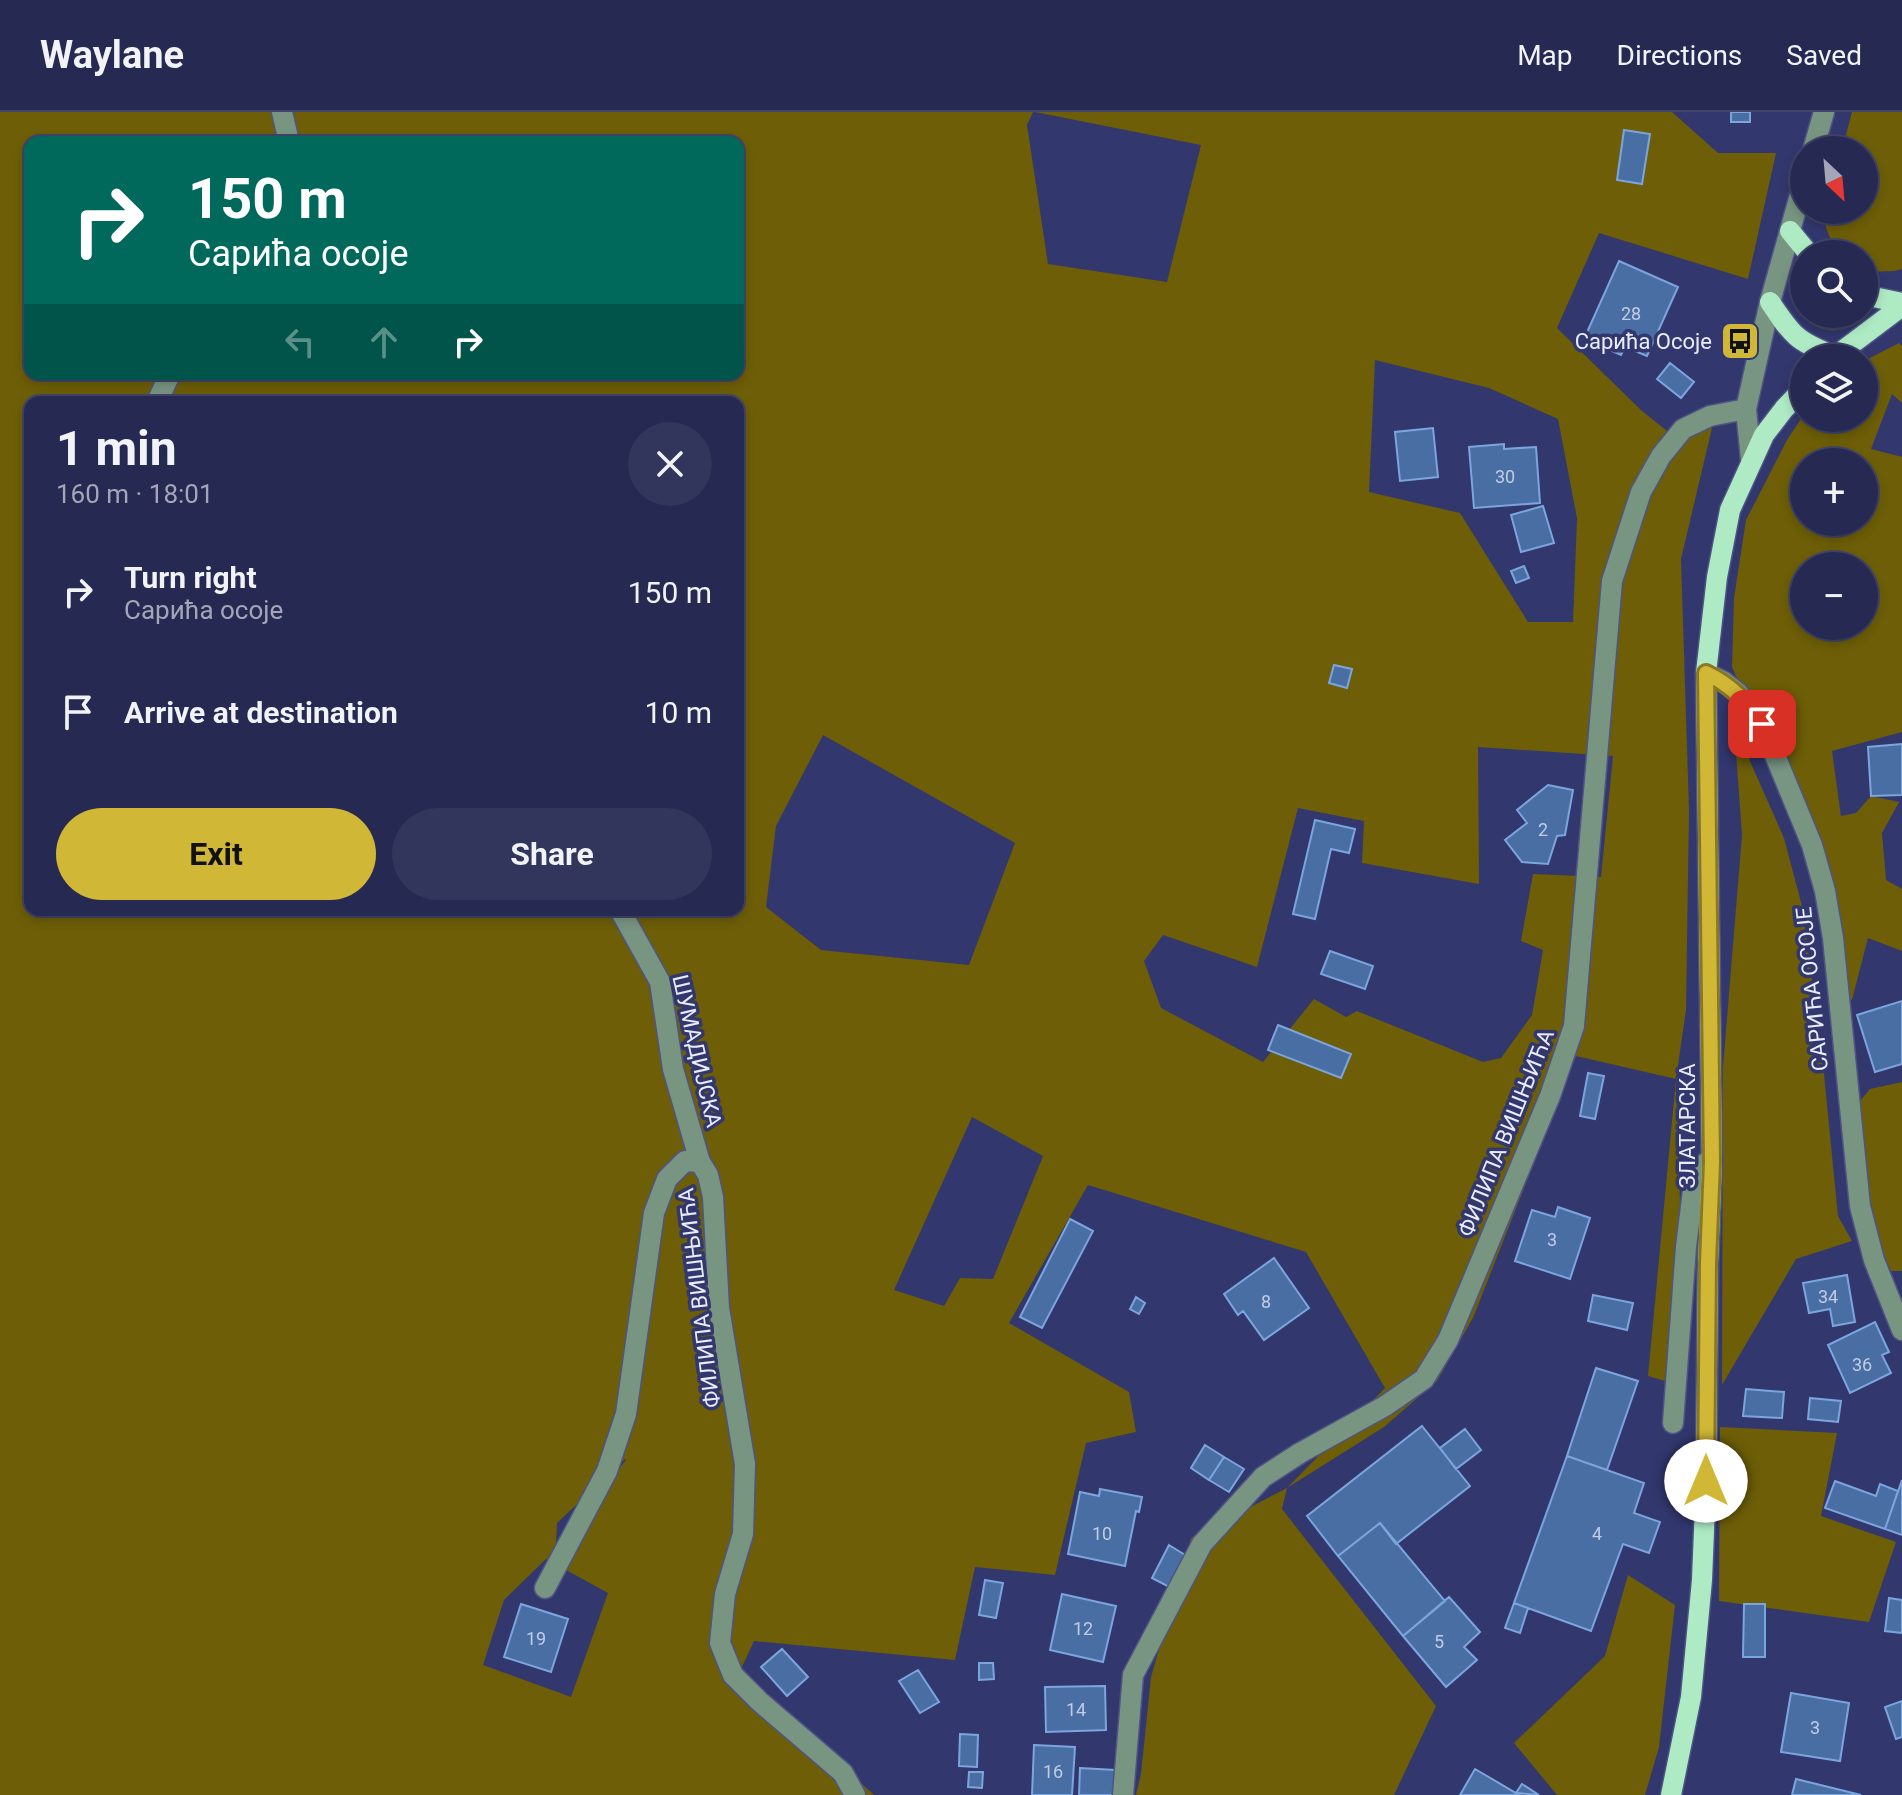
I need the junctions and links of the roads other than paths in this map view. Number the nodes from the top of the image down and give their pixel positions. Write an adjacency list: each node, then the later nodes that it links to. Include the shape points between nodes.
1 (282, 112): 3 (street)
2 (1821, 114): 4 (street)
3 (288, 136)
4 (1816, 136)
5 (1792, 224): 6 (street)
6 (1790, 231): 7 (main road); 9 (street)
7 (1797, 240)
8 (1878, 299): 10 (main road)
9 (1770, 302): 11 (main road); 14 (street)
10 (1902, 305): 12 (main road)
11 (1804, 344)
12 (1851, 344)
13 (1790, 403): 15 (main road, ЗЛАТАРСКА)
14 (1746, 409): 15 (street); 24 (street, ФИЛИПА ВИШЊИЋА, via 1710,416 1683,429 1661,456 1641,492 1612,581 1574,1026 1448,1340 1424,1379 1263,1477 1202,1544 1133,1675)
15 (1751, 460): 16 (main road, ЗЛАТАРСКА, via 1730,510)
16 (1706, 673): 19 (main road, ЗЛАТАРСКА); 20 (street, САРИЋА ОСОЈЕ, via 1738,693 1762,724 1812,845 1833,938 1860,1206 1874,1260)
17 (623, 916): 18 (street, ШУМАДИЈСКА, via 660,982 673,1069)
18 (700, 1162): 22 (street, ФИЛИПА ВИШЊИЋА, via 685,1161 667,1179 654,1213 626,1414 607,1471); 23 (street, ФИЛИПА ВИШЊИЋА, via 713,1197 719,1308 745,1464 743,1534 725,1594 720,1643 733,1675 843,1773)
19 (1712, 1162): 21 (street, via 1695,1174); 25 (main road, ЗЛАТАРСКА, via 1702,1580 1691,1697)
20 (1902, 1330)
21 (1673, 1423)
22 (545, 1588)
23 (855, 1795)
24 (1123, 1795)
25 (1671, 1795)

